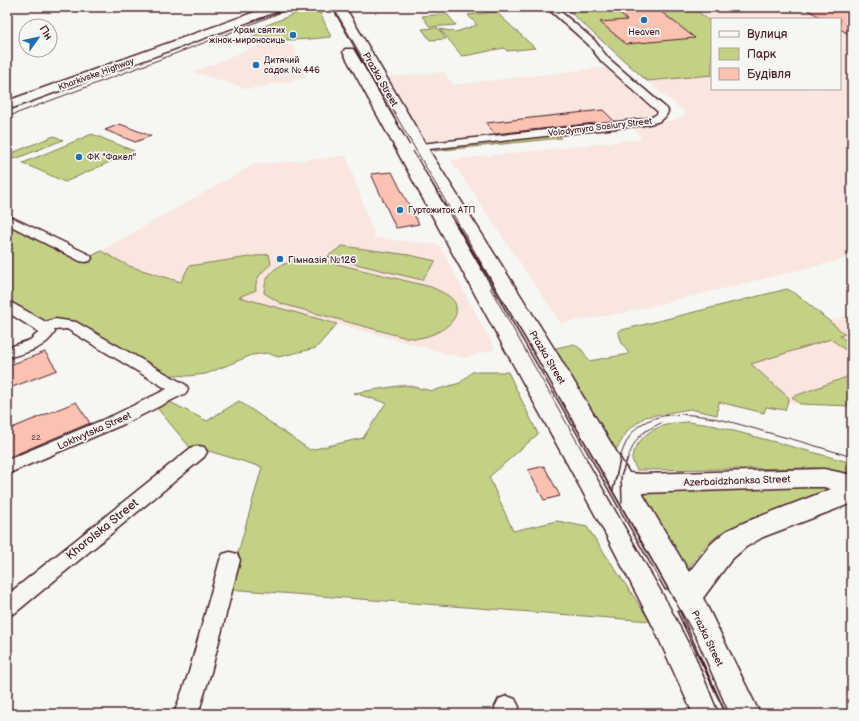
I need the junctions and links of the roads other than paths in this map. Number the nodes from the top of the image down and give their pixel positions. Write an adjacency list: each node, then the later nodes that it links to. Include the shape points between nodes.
1 (249, 7): 5 (street, Kharkivske Highway, via 218,26)
2 (280, 7): 5 (street, Kharkivske Highway)
3 (339, 7): 8 (street, Prazka Street)
4 (550, 7): 8 (street, Volodymyra Sosiury Street, via 591,42 605,60 663,111 662,115 655,120 644,122)
5 (184, 42): 7 (street, Kharkivske Highway)
6 (344, 43): 8 (street, Prazka Street)
7 (7, 106)
8 (411, 148): 13 (street, Prazka Street)
9 (7, 219): 10 (street)
10 (85, 258)
11 (7, 306): 12 (street)
12 (45, 328): 14 (street, via 45,337); 16 (street, Lokhvytska Street, via 55,324 71,325 180,389 118,420)
13 (532, 352): 17 (street, Prazka Street); 22 (street, Prazka Street)
14 (7, 353)
15 (198, 452): 23 (street, Khorolska Street)
16 (7, 467)
17 (622, 482): 18 (street, Azerbaidzhanksa Street, via 641,484 824,478); 21 (street, Prazka Street)
18 (852, 485)
19 (852, 493): 21 (street, via 736,538 721,552)
20 (230, 560): 24 (street)
21 (688, 596): 22 (street); 26 (street, Prazka Street)
22 (657, 604): 25 (street, Prazka Street, via 688,663)
23 (7, 606)
24 (186, 714)
25 (709, 714)
26 (744, 714)

